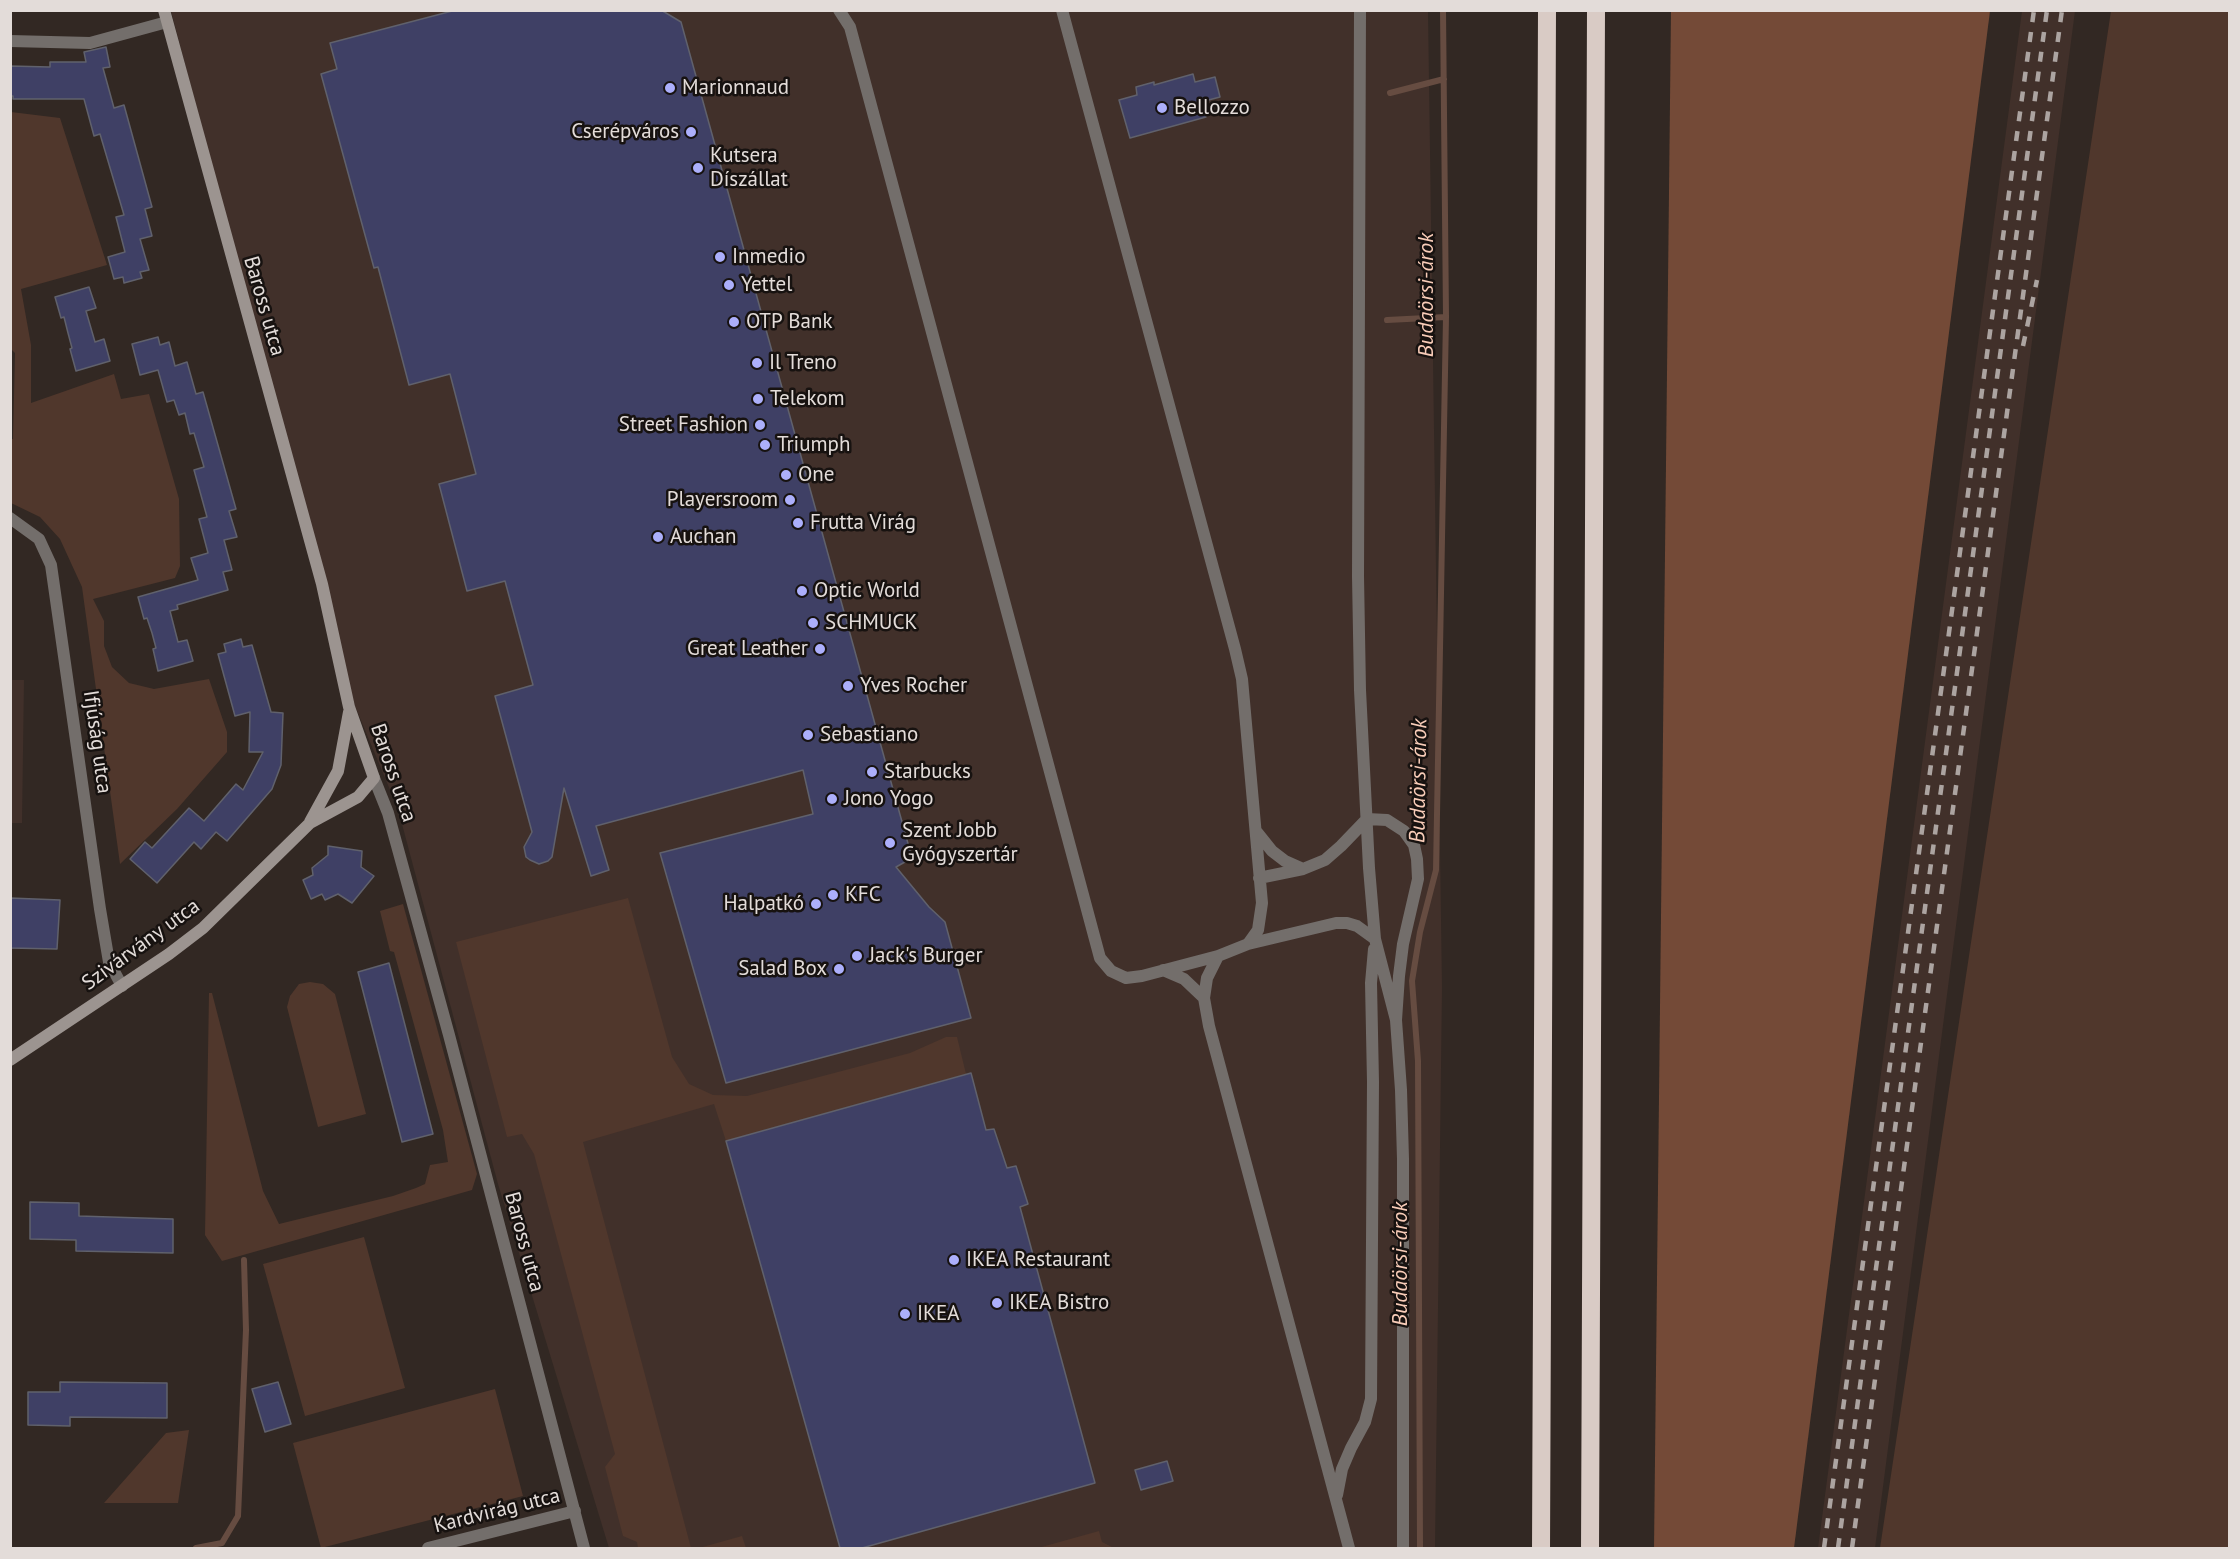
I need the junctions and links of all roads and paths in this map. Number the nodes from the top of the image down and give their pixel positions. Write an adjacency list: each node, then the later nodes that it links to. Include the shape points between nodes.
1 (839, 10): 19 (street, via 850,27 1100,958 1111,971 1126,978)
2 (1062, 10): 13 (street, via 1235,649)
3 (1360, 10): 11 (street, via 1358,576)
4 (1547, 10): 30 (highway)
5 (1596, 10): 31 (highway)
6 (165, 16): 7 (street, via 90,43); 9 (street, Baross utca, via 322,584)
7 (10, 41)
8 (10, 518): 20 (street, Ifjúság utca, via 39,538 51,565 109,963)
9 (349, 707): 10 (street, Baross utca); 12 (street, Szivárvány utca, via 338,771)
10 (374, 778): 12 (street, Szivárvány utca, via 358,797); 25 (street, Baross utca, via 388,813 446,1023)
11 (1367, 819): 14 (street, via 1324,860); 16 (street); 22 (street, via 1387,820 1404,831 1414,845 1417,859 1418,879 1403,944)
12 (310, 823): 20 (street, Szivárvány utca, via 203,928)
13 (1256, 831): 14 (street, via 1272,852); 15 (street)
14 (1304, 869): 15 (street)
15 (1260, 878): 17 (street, via 1261,918)
16 (1375, 939): 17 (street, via 1357,926 1336,923); 22 (street); 24 (street, via 1371,983 1371,1399 1365,1422 1342,1469)
17 (1248, 944): 18 (street)
18 (1218, 956): 19 (street); 21 (street, via 1207,978)
19 (1163, 970): 21 (street, via 1184,979)
20 (122, 986): 23 (street, Szivárvány utca)
21 (1204, 998): 24 (street)
22 (1396, 1020): 29 (street, via 1402,1147)
23 (10, 1060)
24 (1337, 1499): 28 (street)
25 (575, 1511): 26 (street, Kardvirág utca); 27 (street, Baross utca)
26 (428, 1548)
27 (584, 1548)
28 (1349, 1548)
29 (1403, 1548)
30 (1541, 1548)
31 (1590, 1548)

